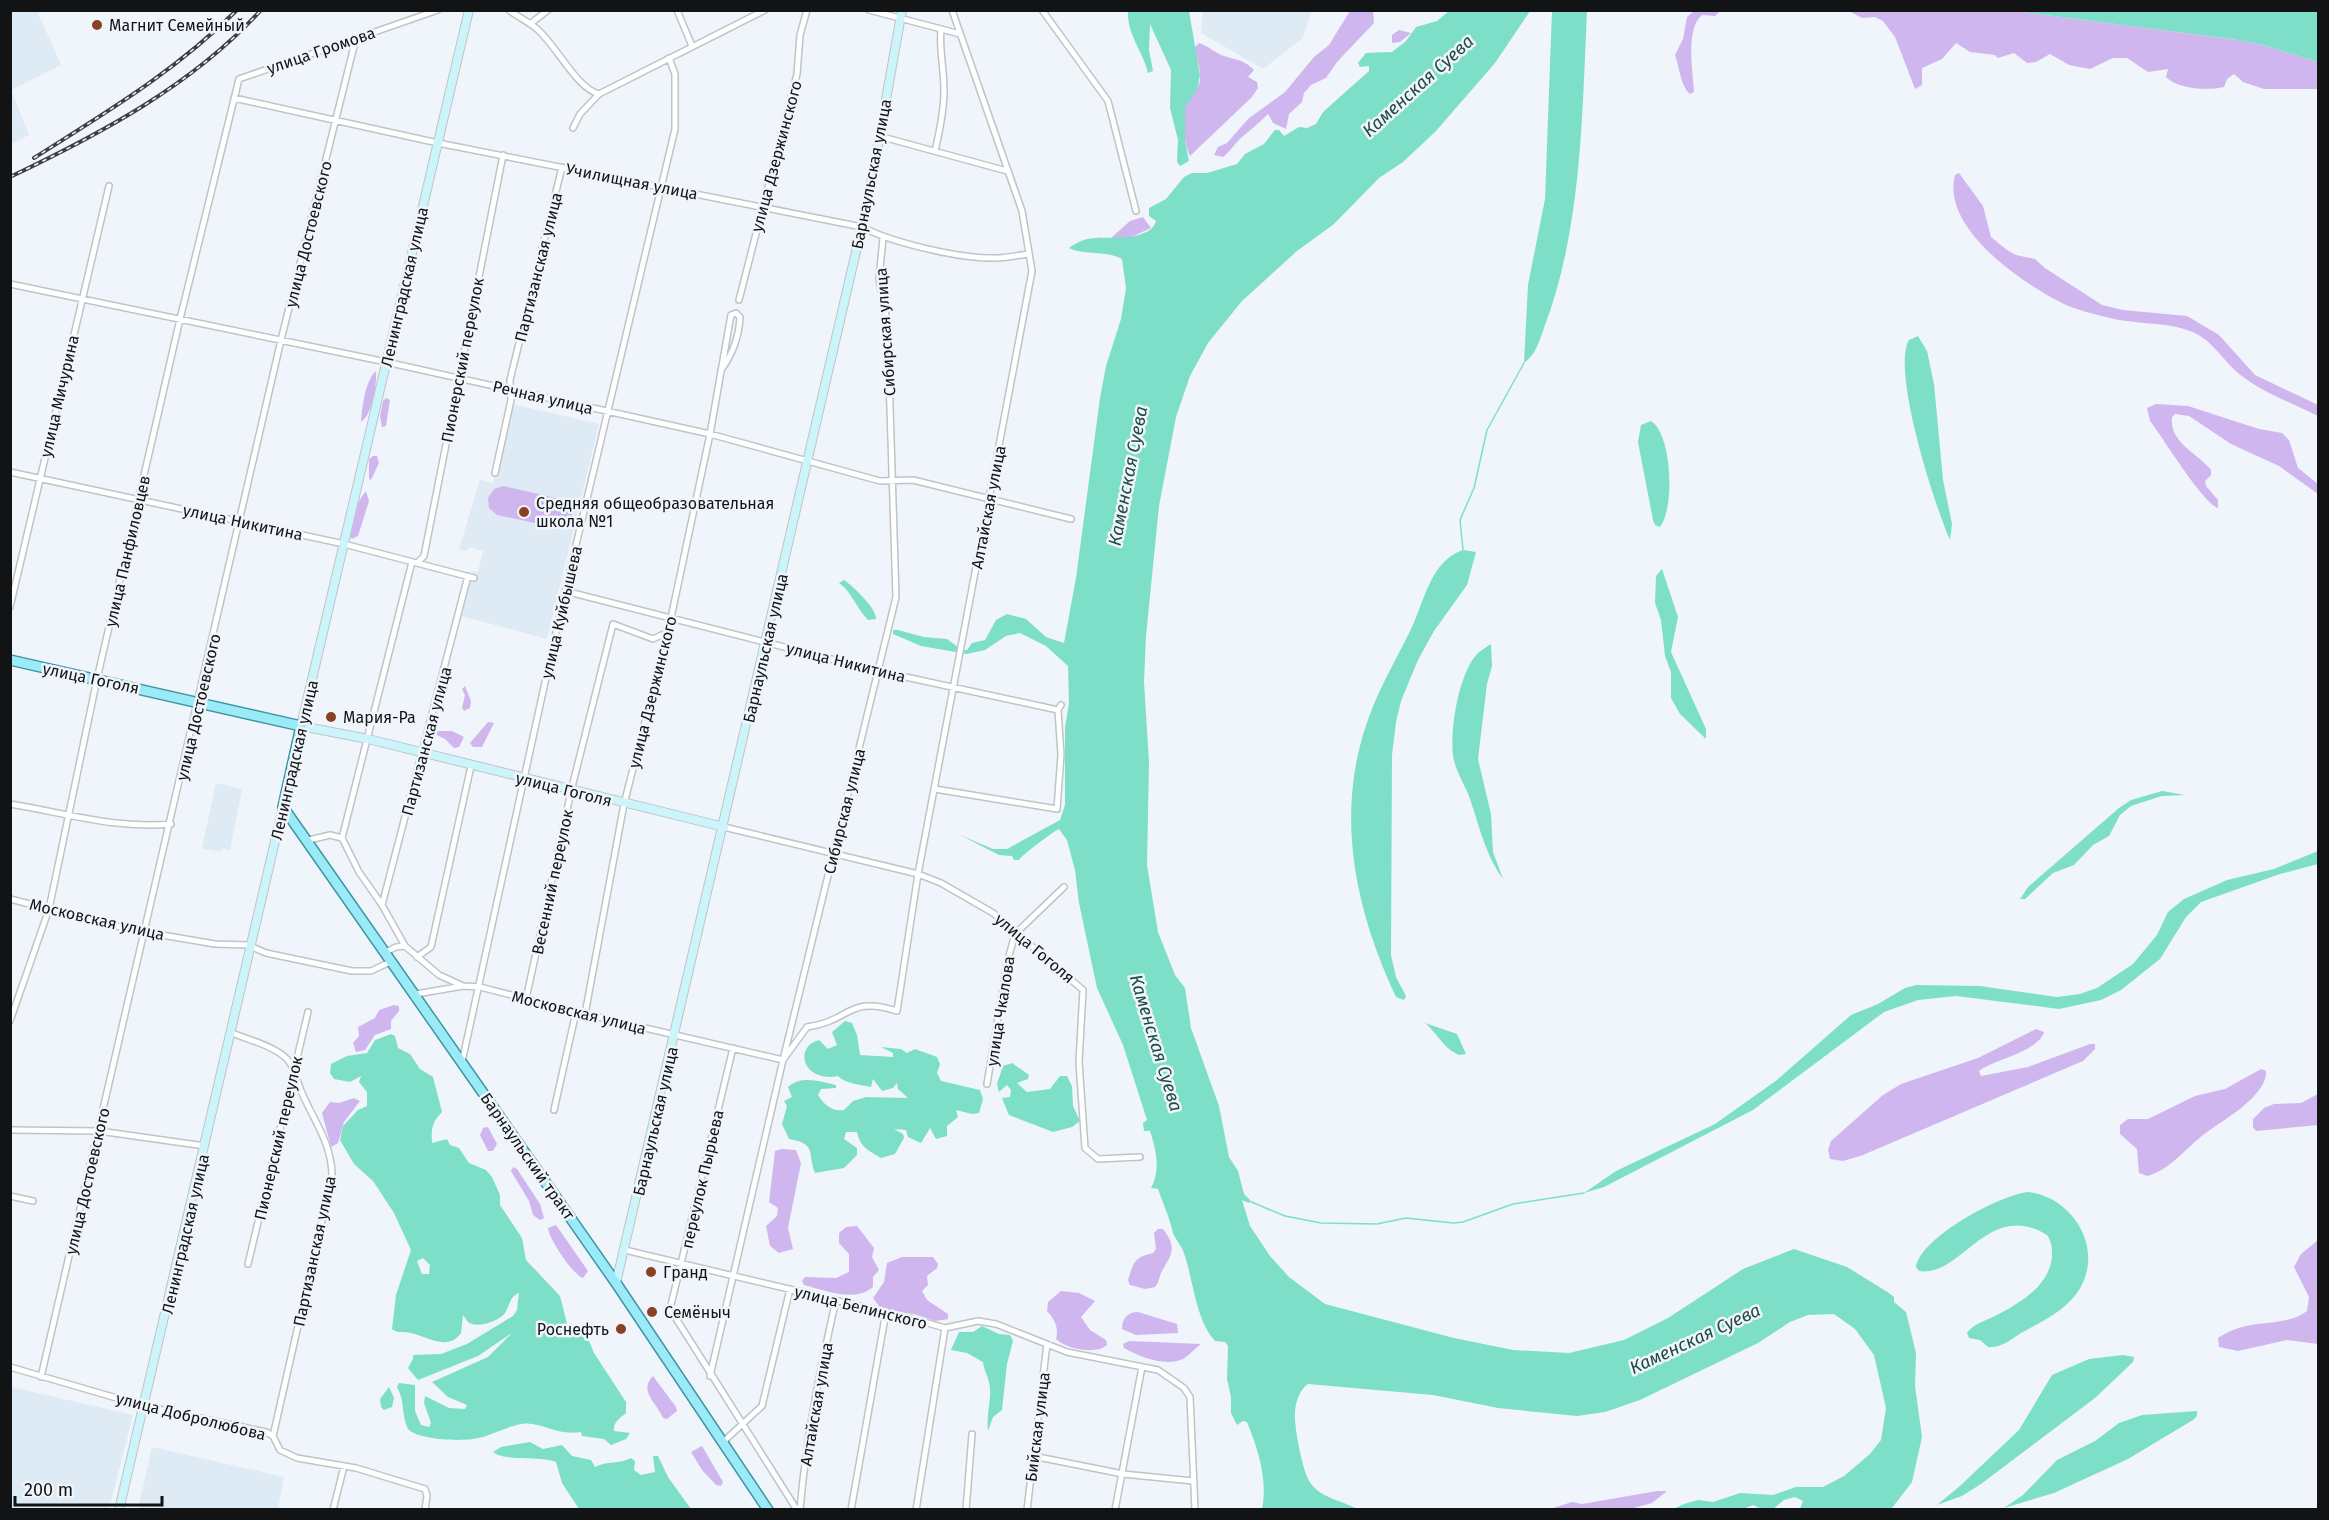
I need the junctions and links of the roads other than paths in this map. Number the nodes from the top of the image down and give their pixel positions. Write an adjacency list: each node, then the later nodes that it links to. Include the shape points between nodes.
1 (438, 10): 15 (street, улица Громова)
2 (469, 10): 24 (street, Ленинградская улица)
3 (509, 10): 12 (street)
4 (549, 10): 12 (street)
5 (677, 10): 16 (street)
6 (765, 10): 16 (street)
7 (807, 10): 31 (street, улица Дзержинского, via 800,35 797,74)
8 (869, 10): 11 (street)
9 (952, 10): 14 (street, Алтайская улица)
10 (1042, 10): 32 (street, via 1108,101)
11 (902, 15): 13 (street); 23 (street, Барнаульская улица)
12 (530, 24): 19 (street, via 558,51 583,85)
13 (941, 29): 14 (street); 25 (street, via 939,49 945,87)
14 (960, 34): 28 (street, Алтайская улица)
15 (356, 38): 18 (street, улица Громова); 21 (street, улица Достоевского)
16 (692, 46): 17 (street)
17 (669, 58): 19 (street); 30 (street, улица Куйбышева, via 675,74 675,129)
18 (239, 79): 20 (street, улица Панфиловцев)
19 (599, 94): 22 (street)
20 (234, 98): 21 (street, Училищная улица); 39 (street, улица Панфиловцев)
21 (337, 120): 24 (street, Училищная улица); 40 (street, улица Достоевского)
22 (573, 128)
23 (879, 136): 25 (street); 33 (street, Барнаульская улица)
24 (438, 142): 26 (street, Училищная улица); 41 (street, Ленинградская улица)
25 (935, 151): 28 (street)
26 (503, 155): 27 (street, Училищная улица); 43 (street, Пионерский переулок)
27 (562, 167): 30 (street, Училищная улица); 44 (street, Партизанская улица, via 510,380)
28 (1007, 171): 35 (street, Алтайская улица, via 1022,211)
29 (108, 186): 37 (street, улица Мичурина)
30 (661, 187): 31 (street, Училищная улица); 45 (street, улица Куйбышева)
31 (762, 207): 33 (street, Училищная улица); 38 (street, улица Дзержинского)
32 (1136, 211)
33 (862, 226): 34 (street, Училищная улица); 47 (street, Барнаульская улица)
34 (883, 238): 35 (street, Училищная улица, via 978,257); 51 (street, Сибирская улица, via 879,279 886,316)
35 (1029, 254): 52 (street, Алтайская улица, via 1032,271)
36 (10, 284): 37 (street, Речная улица)
37 (82, 299): 39 (street, Речная улица); 50 (street, улица Мичурина)
38 (739, 300)
39 (180, 319): 40 (street, Речная улица); 53 (street, улица Панфиловцев)
40 (281, 340): 41 (street, Речная улица); 55 (street, улица Достоевского)
41 (386, 362): 43 (street, Речная улица); 56 (street, Ленинградская улица)
42 (722, 370): 42 (street, улица Дзержинского, via 731,315 736,313 740,323 733,355); 46 (street, улица Дзержинского)
43 (458, 378): 44 (street, Речная улица); 57 (street, Пионерский переулок, via 424,556)
44 (512, 390): 45 (street, Речная улица); 49 (street, Партизанская улица)
45 (606, 411): 46 (street, Речная улица); 59 (street, улица Куйбышева)
46 (710, 434): 47 (street, Речная улица); 61 (street, улица Дзержинского)
47 (808, 462): 51 (street, Речная улица, via 880,481); 63 (street, Барнаульская улица)
48 (10, 472): 50 (street, улица Никитина)
49 (495, 473)
50 (40, 478): 53 (street, улица Никитина); 60 (street, улица Мичурина)
51 (892, 479): 52 (street, Речная улица); 65 (street, Сибирская улица, via 896,597)
52 (990, 497): 54 (street, Речная улица); 67 (street, Алтайская улица)
53 (138, 499): 55 (street, улица Никитина); 66 (street, улица Панфиловцев)
54 (1071, 519)
55 (240, 521): 56 (street, улица Никитина); 68 (street, улица Достоевского)
56 (344, 544): 57 (street, улица Никитина); 69 (street, Ленинградская улица)
57 (414, 562): 58 (street, улица Никитина); 70 (street, Пионерский переулок)
58 (471, 577): 71 (street, Партизанская улица)
59 (565, 591): 61 (street, улица Никитина); 73 (street, улица Куйбышева)
60 (10, 607)
61 (670, 618): 62 (street, улица Дзержинского); 63 (street, улица Никитина)
62 (668, 632): 75 (street, Весенний переулок, via 653,639 613,624); 77 (street, улица Дзержинского)
63 (767, 642): 65 (street, улица Никитина); 81 (street, Барнаульская улица)
64 (10, 660): 66 (main road, улица Гоголя)
65 (878, 671): 67 (street, улица Никитина); 84 (street, Сибирская улица)
66 (97, 679): 68 (main road, улица Гоголя); 79 (street, улица Панфиловцев)
67 (954, 687): 74 (street, Алтайская улица); 74 (street, улица Никитина, via 1060,707 1058,809)
68 (199, 702): 69 (main road, улица Гоголя); 80 (street, улица Достоевского)
69 (301, 726): 70 (street, улица Гоголя); 78 (main road, Ленинградская улица)
70 (368, 739): 71 (street, улица Гоголя); 82 (street, Пионерский переулок)
71 (424, 753): 72 (street, улица Гоголя); 88 (street, Партизанская улица)
72 (471, 766): 73 (street, улица Гоголя); 95 (street, via 431,947)
73 (524, 780): 75 (street, улица Гоголя); 97 (street, улица Куйбышева)
74 (935, 789): 85 (street, Алтайская улица)
75 (571, 791): 77 (street, улица Гоголя); 99 (street, Весенний переулок)
76 (10, 804): 79 (street)
77 (624, 804): 81 (street, улица Гоголя); 102 (street, улица Дзержинского)
78 (284, 807): 83 (main road, Барнаульский тракт); 93 (street, Ленинградская улица)
79 (69, 817): 80 (street, via 147,826); 89 (street, улица Панфиловцев)
80 (171, 824): 90 (street, улица Достоевского)
81 (724, 827): 84 (street, улица Гоголя); 105 (street, Барнаульская улица)
82 (342, 838): 83 (street, via 330,835); 88 (street)
83 (309, 840): 94 (main road, Барнаульский тракт)
84 (834, 854): 85 (street, улица Гоголя); 107 (street, Сибирская улица)
85 (918, 874): 91 (street, улица Гоголя, via 968,897); 107 (street, Алтайская улица, via 897,1011 861,1005 833,1022 807,1027)
86 (1064, 887): 91 (street, улица Чкалова)
87 (10, 899): 89 (street, Московская улица)
88 (382, 905): 92 (street)
89 (49, 909): 90 (street, Московская улица); 103 (street, улица Панфиловцев)
90 (145, 933): 93 (street, Московская улица); 113 (street, улица Достоевского)
91 (1015, 934): 110 (street, улица Чкалова); 115 (street, улица Гоголя, via 1083,990 1079,1062 1085,1149 1098,1159)
92 (405, 946): 94 (street, Московская улица, via 396,947); 95 (street)
93 (252, 947): 94 (street, Московская улица, via 352,971 371,971); 104 (street, Ленинградская улица)
94 (389, 957): 98 (main road, Барнаульский тракт)
95 (417, 957): 96 (street, via 439,975)
96 (463, 986): 97 (street, Московская улица); 98 (street, Московская улица)
97 (480, 987): 99 (street, Московская улица); 108 (street, улица Куйбышева)
98 (416, 994): 108 (main road, Барнаульский тракт)
99 (526, 999): 101 (street, Московская улица)
100 (308, 1012): 109 (street, Пионерский переулок)
101 (576, 1012): 102 (street, Московская улица); 111 (street)
102 (585, 1014): 105 (street, Московская улица)
103 (10, 1021)
104 (232, 1033): 109 (street, via 280,1053 289,1060); 114 (street, Ленинградская улица)
105 (675, 1036): 106 (street, Московская улица); 118 (street, Барнаульская улица)
106 (733, 1048): 107 (street, Московская улица); 119 (street, переулок Пырьева)
107 (783, 1060): 121 (street, Сибирская улица)
108 (462, 1062): 122 (main road, Барнаульский тракт)
109 (294, 1072): 120 (street, Пионерский переулок); 135 (street, Партизанская улица, via 321,1130 332,1162 332,1176)
110 (987, 1084)
111 (554, 1110)
112 (10, 1130): 113 (street)
113 (99, 1131): 114 (street); 131 (street, улица Достоевского)
114 (206, 1146): 132 (street, Ленинградская улица)
115 (1140, 1157)
116 (10, 1196): 117 (street)
117 (33, 1201)
118 (625, 1250): 119 (street, улица Белинского); 122 (street, Барнаульская улица)
119 (681, 1263): 121 (street, улица Белинского); 130 (street, переулок Пырьева, via 670,1309)
120 (248, 1264)
121 (735, 1276): 123 (street, улица Белинского); 130 (street, Сибирская улица)
122 (616, 1283): 136 (main road, Барнаульский тракт)
123 (790, 1289): 124 (street, улица Белинского); 133 (street, via 762,1406)
124 (836, 1300): 125 (street, улица Белинского); 145 (street, Алтайская улица, via 814,1399)
125 (886, 1312): 126 (street, улица Белинского); 146 (street)
126 (945, 1328): 127 (street, улица Белинского, via 984,1322); 147 (street)
127 (1047, 1344): 129 (street, улица Белинского, via 1067,1352); 137 (street, Бийская улица)
128 (10, 1367): 131 (street, улица Добролюбова)
129 (1142, 1367): 139 (street); 140 (street, улица Белинского, via 1158,1370 1190,1397)
130 (710, 1376): 133 (street)
131 (41, 1377): 132 (street, улица Добролюбова)
132 (144, 1406): 135 (street, улица Добролюбова); 141 (street, Ленинградская улица)
133 (742, 1424): 136 (street); 145 (street)
134 (972, 1434): 148 (street)
135 (273, 1436): 138 (street, улица Добролюбова, via 280,1450 297,1458)
136 (723, 1442): 144 (main road, Барнаульский тракт)
137 (1033, 1456): 139 (street); 149 (street, Бийская улица)
138 (344, 1466): 142 (street); 143 (street, улица Добролюбова, via 425,1490)
139 (1122, 1474): 140 (street); 150 (street)
140 (1193, 1481): 151 (street)
141 (119, 1509)
142 (333, 1509)
143 (425, 1509)
144 (768, 1509)
145 (798, 1509)
146 (851, 1509)
147 (916, 1509)
148 (966, 1509)
149 (1027, 1509)
150 (1115, 1509)
151 (1195, 1509)

